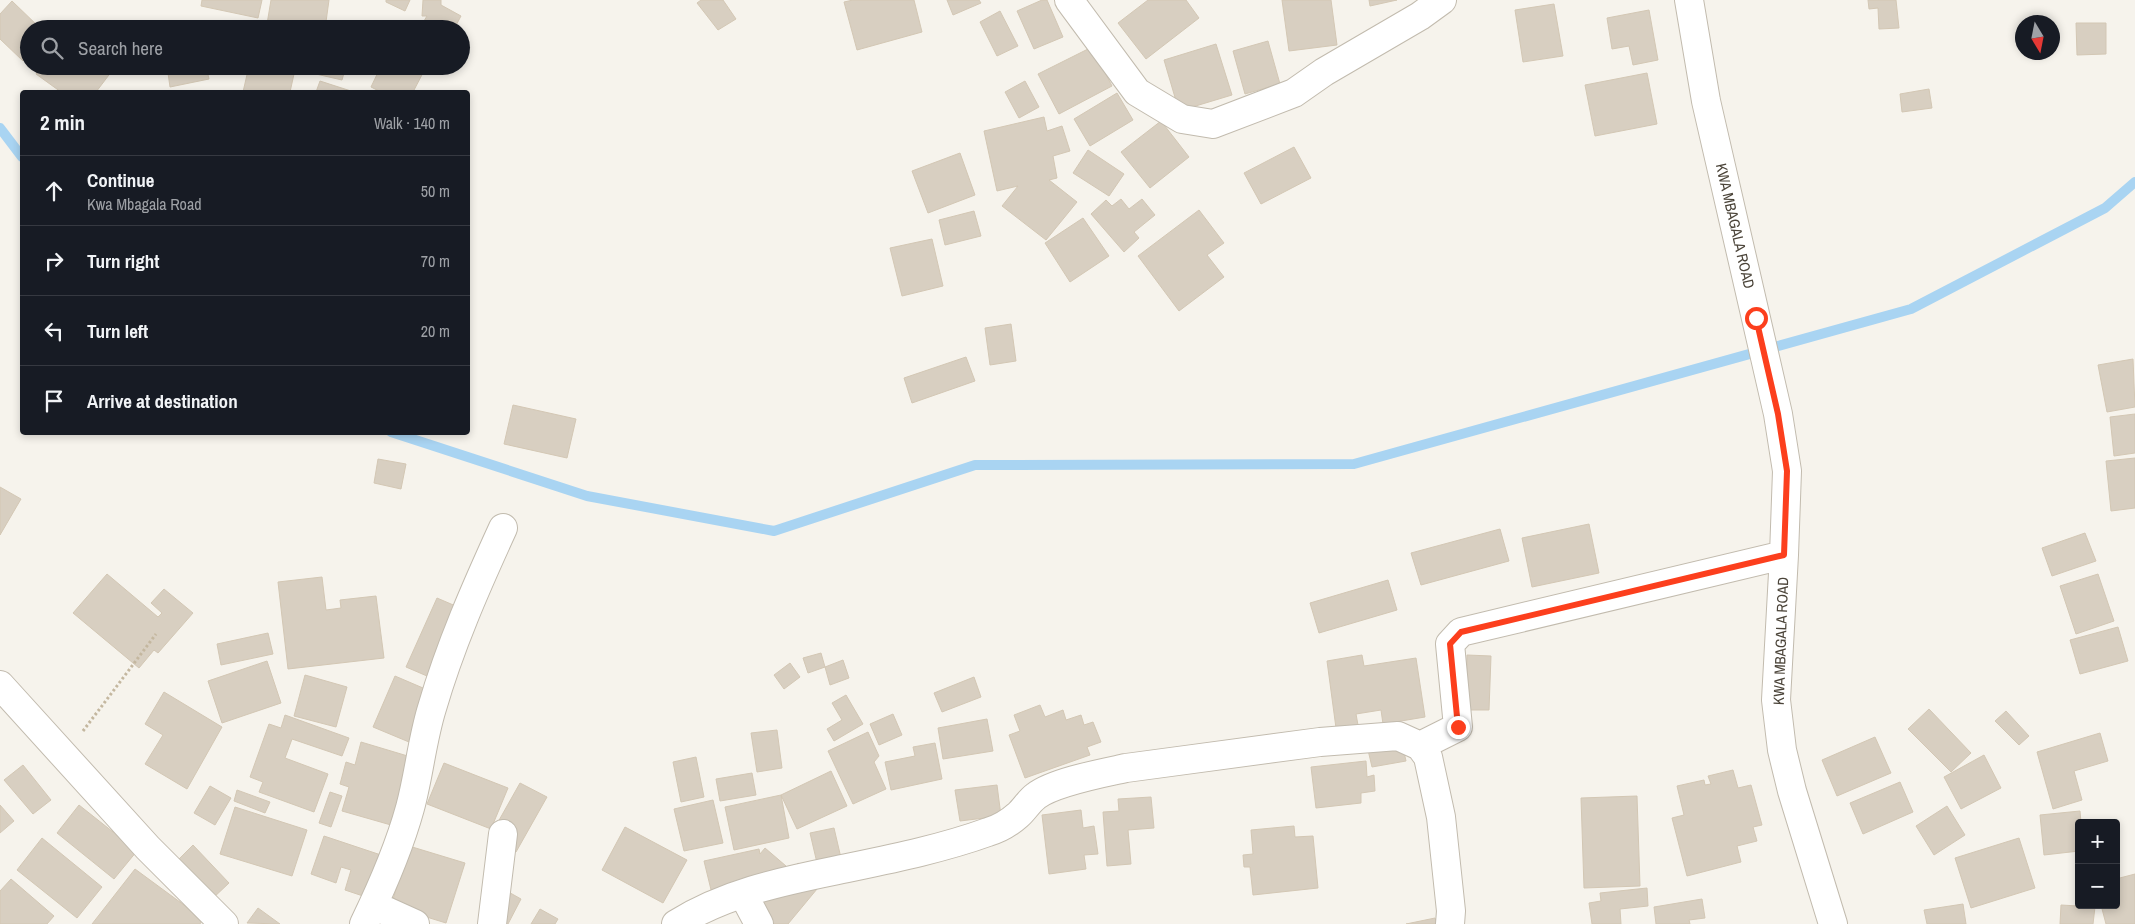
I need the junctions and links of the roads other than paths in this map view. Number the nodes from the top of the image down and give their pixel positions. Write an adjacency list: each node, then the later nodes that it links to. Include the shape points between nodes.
1 (1069, 0): 2 (street, via 1137,92 1182,119 1214,124 1294,93)
2 (1442, 0)
3 (1690, 0): 5 (street, KWA MBAGALA ROAD, via 1706,101 1778,414 1787,471)
4 (503, 528): 10 (street, via 447,660 431,710 410,808 391,864)
5 (1784, 555): 7 (street, via 1461,632 1450,644 1458,727); 17 (street, KWA MBAGALA ROAD, via 1776,700 1781,742 1792,791)
6 (0, 685): 11 (street, via 148,848)
7 (1420, 746): 9 (street, via 1398,736 1320,742 1126,768 1057,786 1036,796 1004,826 989,832 925,851 770,884); 16 (street, via 1428,757 1441,817)
8 (502, 834): 13 (street)
9 (743, 894): 14 (street, via 696,911); 15 (street)
10 (368, 914): 12 (street)
11 (224, 924)
12 (415, 924)
13 (492, 924)
14 (676, 924)
15 (759, 924)
16 (1450, 924)
17 (1833, 924)

